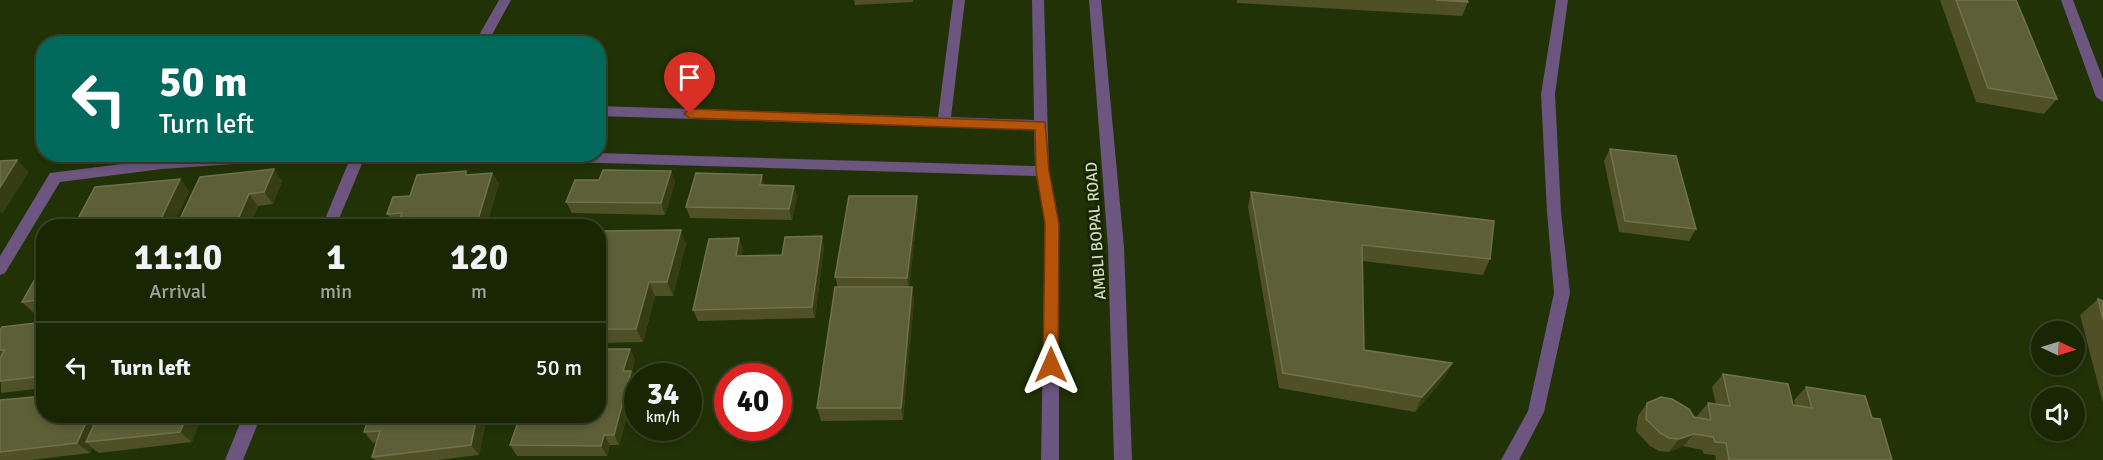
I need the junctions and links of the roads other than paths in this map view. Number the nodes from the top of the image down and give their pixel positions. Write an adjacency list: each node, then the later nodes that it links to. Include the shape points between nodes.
1 (505, 0): 7 (street)
2 (959, 0): 10 (street)
3 (1038, 0): 11 (street)
4 (1095, 0): 21 (street, AMBLI BOPAL ROAD, via 1116,246)
5 (1562, 0): 22 (street, via 1548,94 1562,293 1536,412)
6 (2067, 0): 8 (street)
7 (485, 36)
8 (2103, 97)
9 (606, 111): 10 (street)
10 (944, 122): 11 (street)
11 (1041, 125): 15 (street)
12 (606, 158): 15 (street)
13 (191, 162): 17 (street, via 55,177)
14 (356, 162): 16 (street)
15 (1042, 171): 20 (street, via 1052,224)
16 (332, 219)
17 (0, 269)
18 (249, 423): 19 (street)
19 (234, 460)
20 (1050, 460)
21 (1123, 460)
22 (1510, 460)

